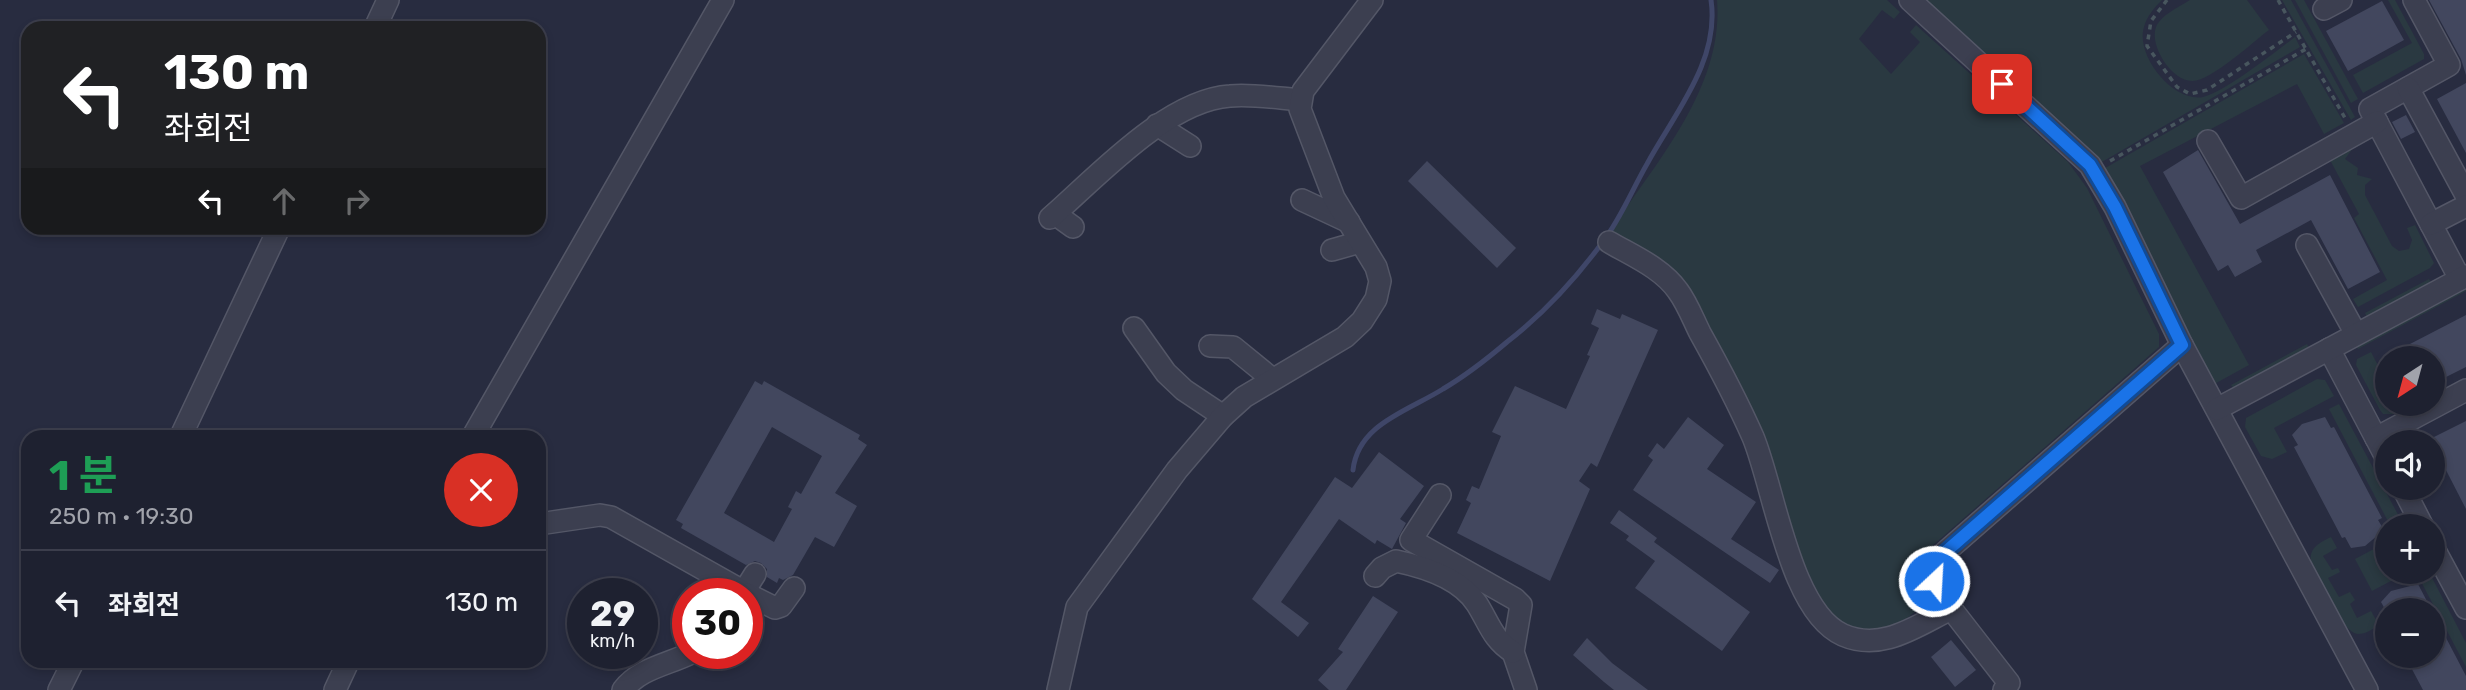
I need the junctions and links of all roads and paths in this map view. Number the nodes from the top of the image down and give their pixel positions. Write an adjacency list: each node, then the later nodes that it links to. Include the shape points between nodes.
1 (388, 0): 8 (street)
2 (723, 0): 41 (street)
3 (1373, 0): 12 (street)
4 (1910, 0): 18 (street)
5 (2167, 0): 9 (path, via 2151,21 2147,46 2177,87 2190,94 2207,90)
6 (2278, 0): 9 (path)
7 (2414, 0): 11 (street, via 2449,65)
8 (378, 21)
9 (2296, 32): 10 (path)
10 (2306, 49): 15 (path); 18 (path)
11 (2408, 88): 13 (street, via 2370,109); 19 (street)
12 (1300, 100): 14 (street, via 1229,96 1199,103); 22 (street, via 1334,198)
13 (2377, 122): 15 (street); 23 (street)
14 (1157, 125): 17 (street); 24 (street, via 1133,157 1052,216)
15 (2355, 135): 16 (street, via 2241,198)
16 (2208, 141)
17 (1190, 146)
18 (2094, 171): 33 (street)
19 (2466, 195)
20 (1302, 200): 22 (street)
21 (2466, 206): 23 (street)
22 (1349, 222): 26 (street)
23 (2431, 225): 30 (street)
24 (1073, 228)
25 (276, 235): 40 (street)
26 (1360, 242): 29 (street); 36 (street, via 1380,281 1376,299 1362,321 1345,337)
27 (1609, 242): 52 (street, via 1662,274 1678,291 1754,440 1778,523 1808,601 1821,621 1842,635 1887,641)
28 (2307, 245): 32 (street)
29 (1332, 250)
30 (2463, 277): 32 (street)
31 (1134, 328): 39 (street, via 1166,373)
32 (2356, 334): 35 (street)
33 (2182, 345): 38 (street); 52 (street, via 1942,555 1934,581)
34 (1210, 346): 36 (street, via 1233,347)
35 (2329, 349): 38 (street); 43 (street)
36 (1271, 378): 39 (street)
37 (2466, 390): 42 (street)
38 (2217, 409): 63 (street)
39 (1223, 416): 60 (street, via 1151,503 1077,607)
40 (184, 430)
41 (477, 430)
42 (2391, 430)
43 (2375, 436)
44 (1440, 495): 53 (street, via 1411,540 1515,599 1522,612)
45 (546, 523): 48 (street, via 611,517)
46 (2445, 569): 51 (street)
47 (1376, 576): 53 (street, via 1396,561 1461,586 1495,639)
48 (726, 578)
49 (794, 589): 50 (street, via 781,607)
50 (763, 600)
51 (2466, 608)
52 (1951, 609): 62 (street, via 2009,683)
53 (1513, 652): 61 (street)
54 (672, 661): 59 (street, via 636,676)
55 (70, 668): 57 (street)
56 (345, 668): 58 (street)
57 (59, 690)
58 (335, 690)
59 (623, 690)
60 (1058, 690)
61 (1526, 690)
62 (2004, 690)
63 (2367, 690)

